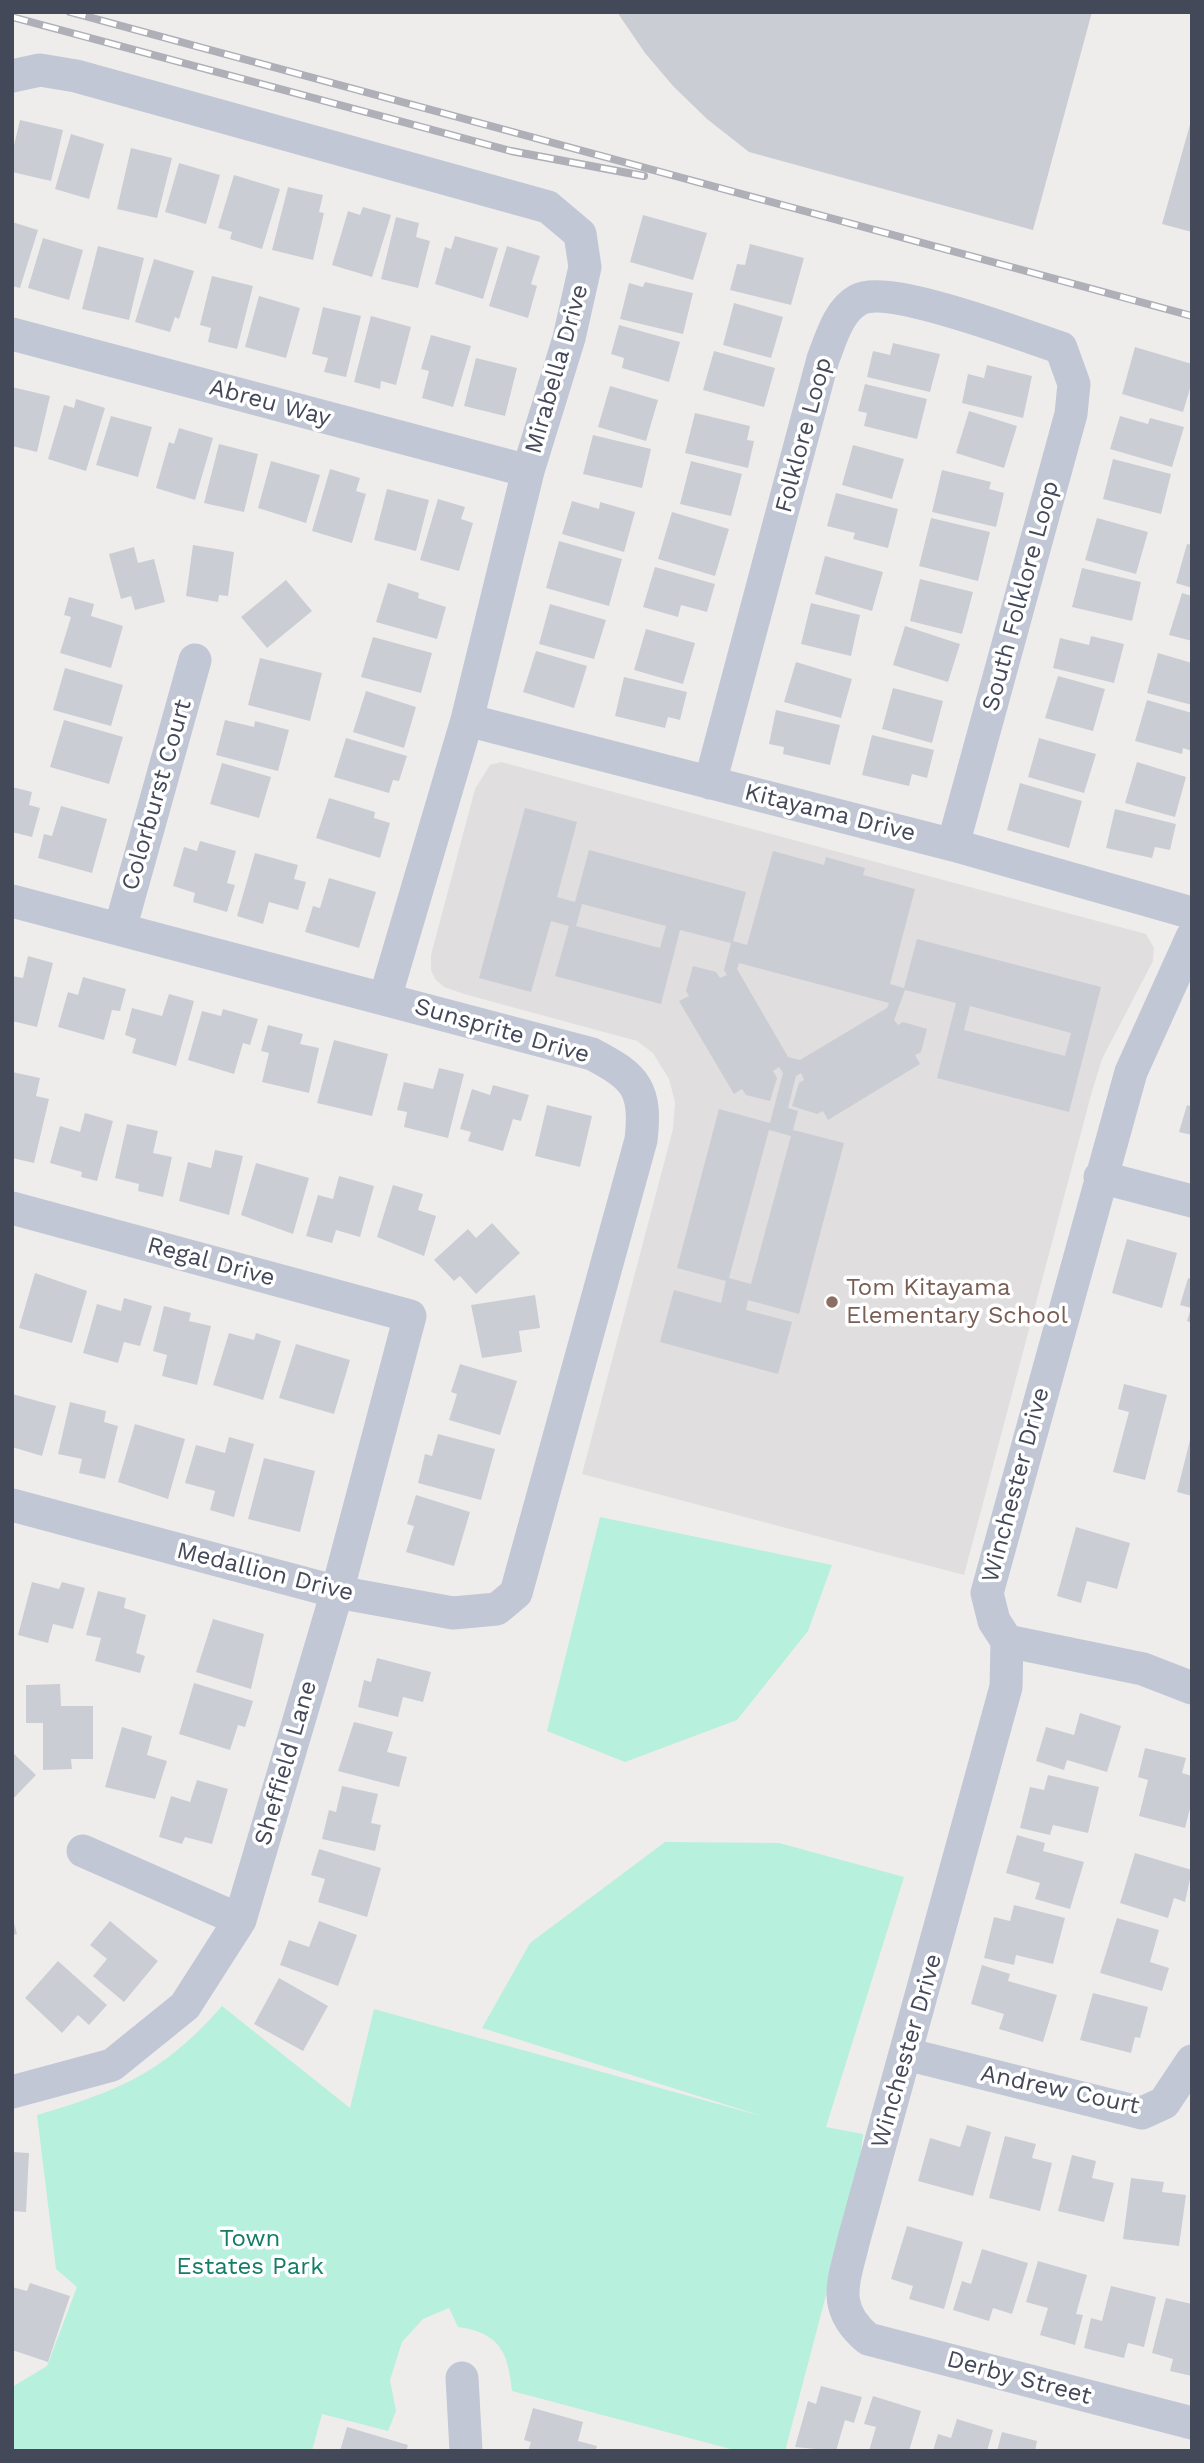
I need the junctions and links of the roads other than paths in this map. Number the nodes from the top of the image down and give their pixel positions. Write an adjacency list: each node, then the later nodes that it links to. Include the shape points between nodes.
1 (12, 76): 4 (street, Mirabella Drive, via 40,70 76,76 548,207 568,220 580,233 586,267)
2 (12, 334): 4 (street, Abreu Way)
3 (1061, 348): 7 (street, Folklore Loop, via 911,301 860,298 843,312 823,359); 8 (street, South Folklore Loop, via 1074,384 1071,414)
4 (528, 471): 6 (street, Mirabella Drive)
5 (195, 660): 11 (street, Colorburst Court)
6 (467, 720): 7 (street, Kitayama Drive); 13 (street, Mirabella Drive)
7 (710, 783): 8 (street, Kitayama Drive)
8 (953, 845): 10 (street, Kitayama Drive)
9 (12, 901): 11 (street, Sunsprite Drive)
10 (1192, 913)
11 (120, 929): 13 (street, Sunsprite Drive)
12 (1192, 937): 14 (street, Winchester Drive, via 1131,1072)
13 (385, 998): 20 (street, Sunsprite Drive, via 592,1054 625,1071 639,1088 644,1113 641,1140)
14 (1100, 1177): 15 (street); 21 (street, Winchester Drive, via 987,1593 994,1621)
15 (1192, 1201)
16 (12, 1208): 17 (street, Regal Drive)
17 (410, 1316): 19 (street, Sheffield Lane)
18 (12, 1506): 19 (street, Medallion Drive)
19 (337, 1592): 20 (street, Medallion Drive, via 453,1613 497,1609); 24 (street, Sheffield Lane)
20 (516, 1593)
21 (1007, 1641): 22 (street, via 1143,1669); 25 (street, Winchester Drive, via 1006,1688)
22 (1192, 1688)
23 (83, 1851): 24 (street)
24 (240, 1920): 27 (street, Sheffield Lane, via 185,2006 112,2065)
25 (906, 2054): 26 (street, Andrew Court, via 1142,2113 1164,2103); 28 (street, Winchester Drive, via 842,2295)
26 (1192, 2061)
27 (12, 2092)
28 (850, 2324): 30 (street, Derby Street, via 868,2339)
29 (462, 2378): 31 (street)
30 (1192, 2424)
31 (466, 2451)

